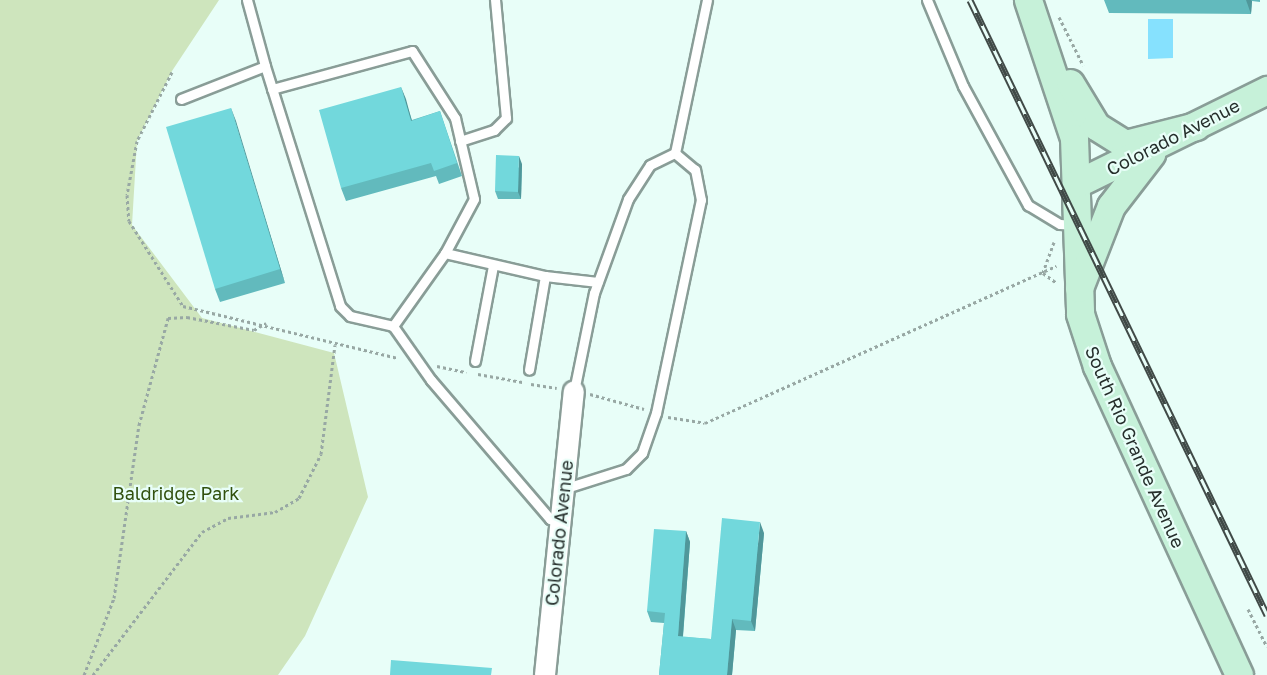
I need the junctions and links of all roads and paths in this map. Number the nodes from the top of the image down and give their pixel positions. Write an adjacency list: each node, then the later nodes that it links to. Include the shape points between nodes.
1 (247, 0): 7 (lane)
2 (495, 0): 13 (lane, via 506,118 494,130)
3 (707, 0): 15 (lane)
4 (927, 0): 17 (lane, via 963,86 1028,205 1060,224)
5 (1028, 0): 6 (street, South Rio Grande Avenue)
6 (1044, 36): 12 (street, via 1082,105 1113,140 1125,144); 16 (street, South Rio Grande Avenue, via 1067,105)
7 (265, 66): 9 (lane); 11 (lane)
8 (172, 72): 24 (path, via 137,141 127,195 129,221 183,306)
9 (272, 89): 13 (lane, via 412,51 454,118); 25 (lane, via 340,306 351,316)
10 (1267, 90): 12 (street, Colorado Avenue)
11 (181, 99)
12 (1196, 126): 14 (street, Colorado Avenue)
13 (460, 141): 18 (lane, via 474,199)
14 (1158, 144): 16 (street, Colorado Avenue); 23 (street, via 1111,206)
15 (675, 153): 22 (lane, via 650,165 638,179); 31 (lane, via 695,170 701,200)
16 (1078, 183): 17 (street, South Rio Grande Avenue)
17 (1078, 225): 19 (street, South Rio Grande Avenue)
18 (445, 253): 20 (lane); 25 (lane)
19 (1075, 254): 23 (street, South Rio Grande Avenue); 31 (path, via 705,423)
20 (493, 266): 21 (lane); 28 (lane)
21 (545, 276): 22 (lane); 29 (lane)
22 (598, 282): 30 (lane)
23 (1077, 292): 39 (street, South Rio Grande Avenue, via 1097,366)
24 (266, 323): 26 (path); 36 (path, via 254,330 188,317 168,318 139,425 114,598)
25 (393, 326): 27 (lane)
26 (335, 345): 27 (path); 37 (path, via 321,454 299,498 275,512 228,518 202,532)
27 (420, 362): 30 (path); 33 (lane, via 550,519)
28 (475, 362)
29 (529, 370)
30 (574, 392): 31 (path); 32 (street, Colorado Avenue)
31 (656, 413): 32 (lane, via 642,453 626,469)
32 (563, 489): 33 (street, Colorado Avenue)
33 (560, 523): 38 (street, Colorado Avenue)
34 (1248, 609): 35 (path)
35 (1267, 648)
36 (84, 675)
37 (93, 675)
38 (545, 675)
39 (1239, 675)

